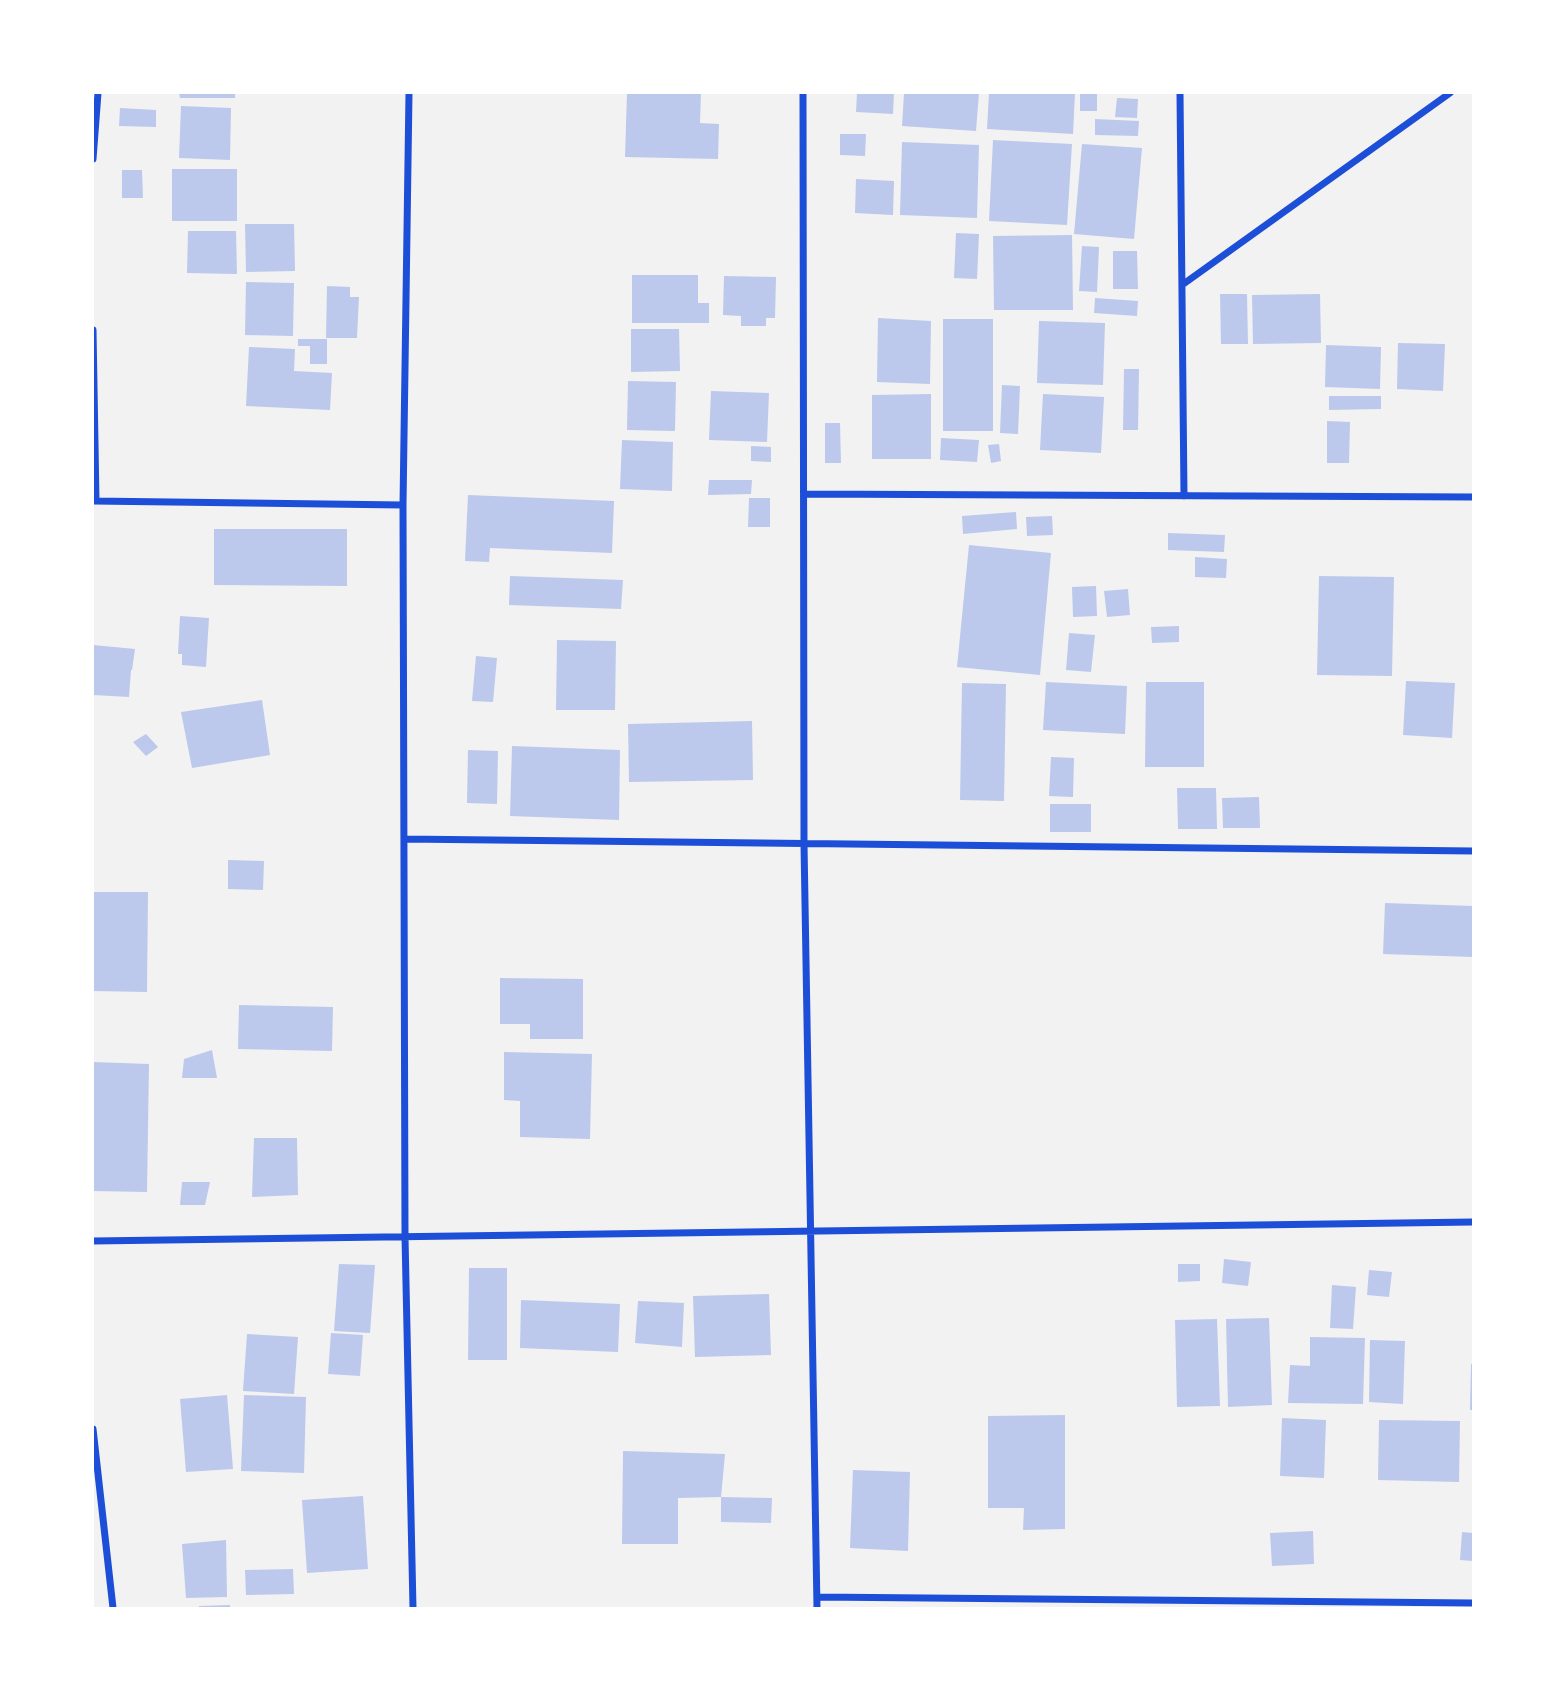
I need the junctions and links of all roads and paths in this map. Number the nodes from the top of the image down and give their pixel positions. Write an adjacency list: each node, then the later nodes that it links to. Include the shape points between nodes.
1 (98, 93): 6 (street)
2 (409, 93): 13 (street)
3 (803, 93): 9 (street)
4 (1180, 93): 7 (street)
5 (1450, 93): 7 (street)
6 (93, 159)
7 (1182, 285): 10 (street)
8 (93, 330): 12 (street)
9 (804, 494): 10 (street); 15 (street)
10 (1184, 496): 11 (street)
11 (1473, 497)
12 (94, 501): 13 (street)
13 (403, 506): 14 (street)
14 (404, 839): 15 (street); 19 (street)
15 (804, 844): 16 (street); 18 (street)
16 (1473, 851)
17 (1473, 1222): 18 (street)
18 (811, 1231): 19 (street); 22 (street)
19 (405, 1237): 20 (street); 25 (street)
20 (93, 1241)
21 (93, 1429): 24 (street)
22 (817, 1597): 23 (street); 26 (street)
23 (1473, 1603)
24 (113, 1608)
25 (413, 1608)
26 (817, 1608)

